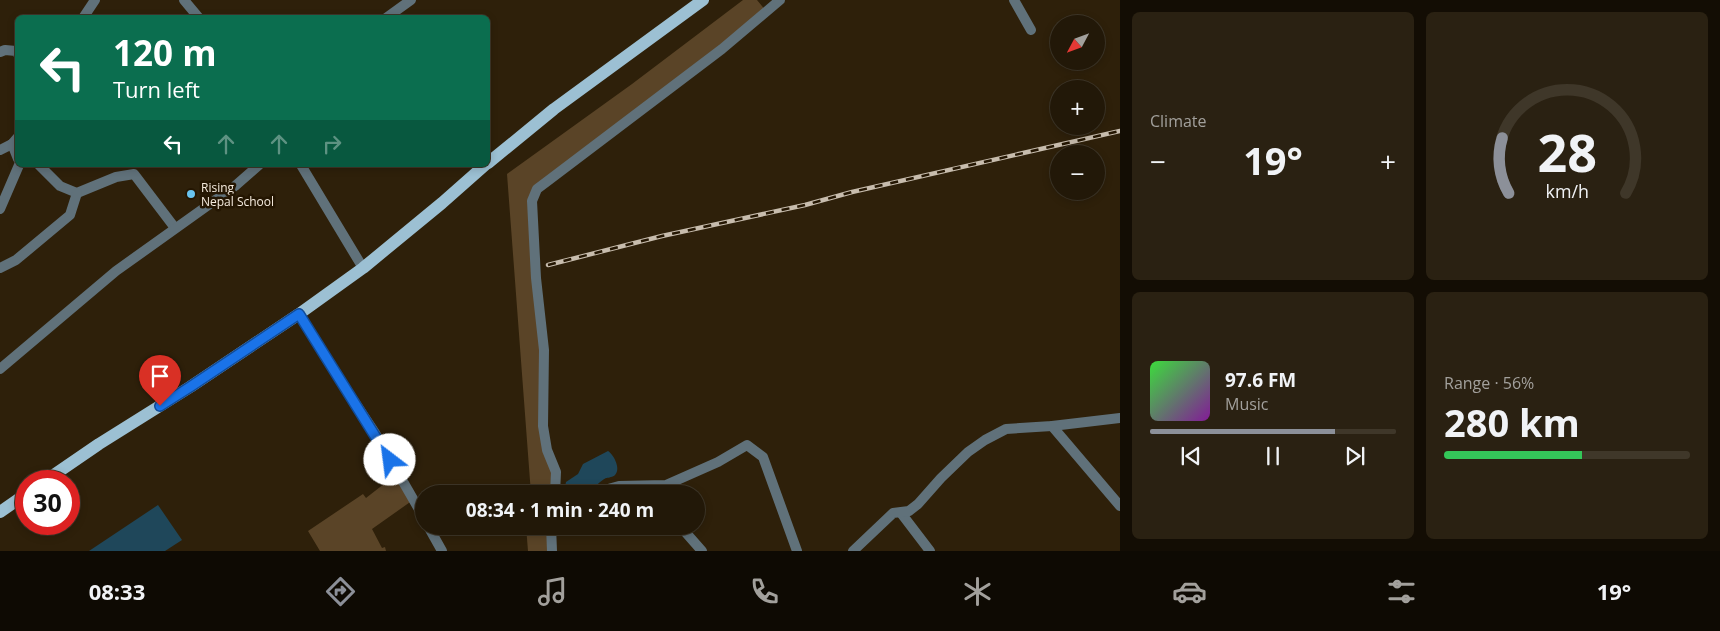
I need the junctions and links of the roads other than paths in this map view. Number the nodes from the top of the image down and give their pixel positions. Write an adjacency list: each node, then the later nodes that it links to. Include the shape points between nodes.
1 (95, 0): 7 (street)
2 (184, 0): 8 (street)
3 (411, 0): 9 (street)
4 (703, 0): 15 (main road, via 554,109)
5 (780, 0): 31 (street, via 722,49 534,194 534,254 544,350 543,426 547,450 556,472)
6 (1014, 0): 10 (street)
7 (86, 15)
8 (196, 15)
9 (390, 15)
10 (1031, 30)
11 (15, 51): 12 (street)
12 (0, 52)
13 (15, 149): 14 (street)
14 (0, 150)
15 (490, 161)
16 (18, 167): 22 (street)
17 (41, 167): 21 (street, via 60,186)
18 (257, 167): 23 (street)
19 (302, 167): 25 (street)
20 (483, 167): 25 (main road)
21 (77, 193): 23 (street, via 116,177 134,174); 24 (street, via 70,215 16,260)
22 (0, 209)
23 (175, 228): 27 (street, via 116,271)
24 (0, 268)
25 (363, 268): 26 (main road)
26 (299, 314): 30 (main road); 34 (street)
27 (0, 369)
28 (1120, 418): 29 (street)
29 (1052, 426): 35 (street); 37 (street, via 1006,429 985,440 955,464 918,504)
30 (61, 470)
31 (555, 485)
32 (666, 485): 44 (street, via 747,445 763,457)
33 (15, 502): 36 (main road)
34 (415, 502)
35 (1120, 506)
36 (0, 512)
37 (901, 513): 45 (street, via 893,513); 46 (street)
38 (433, 535): 41 (street)
39 (551, 535): 42 (street)
40 (688, 535): 43 (street)
41 (442, 551)
42 (552, 551)
43 (702, 551)
44 (797, 551)
45 (853, 551)
46 (930, 551)

